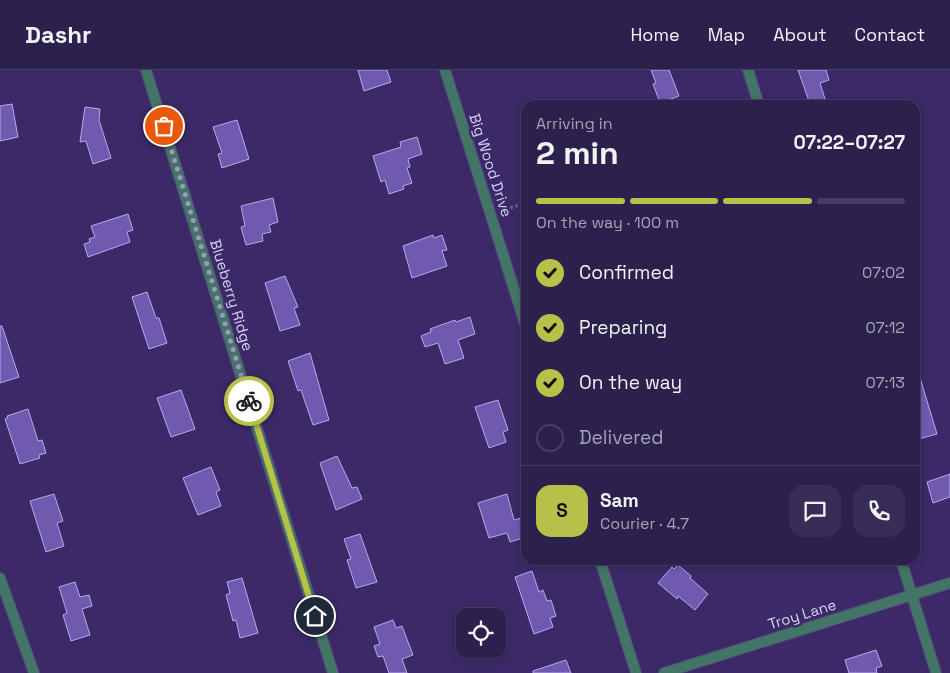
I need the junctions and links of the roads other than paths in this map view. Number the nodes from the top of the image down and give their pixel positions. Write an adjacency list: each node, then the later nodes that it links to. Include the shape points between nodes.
1 (146, 70): 13 (street, Blueberry Ridge)
2 (445, 70): 5 (street, Big Wood Drive)
3 (748, 70): 4 (street)
4 (757, 100)
5 (521, 311)
6 (602, 565): 14 (street)
7 (903, 565): 10 (street)
8 (0, 578): 11 (street)
9 (950, 583): 10 (street, Troy Lane)
10 (912, 595): 15 (street, Troy Lane); 16 (street)
11 (5, 612): 12 (street)
12 (34, 673)
13 (333, 673)
14 (636, 673)
15 (664, 673)
16 (936, 673)

